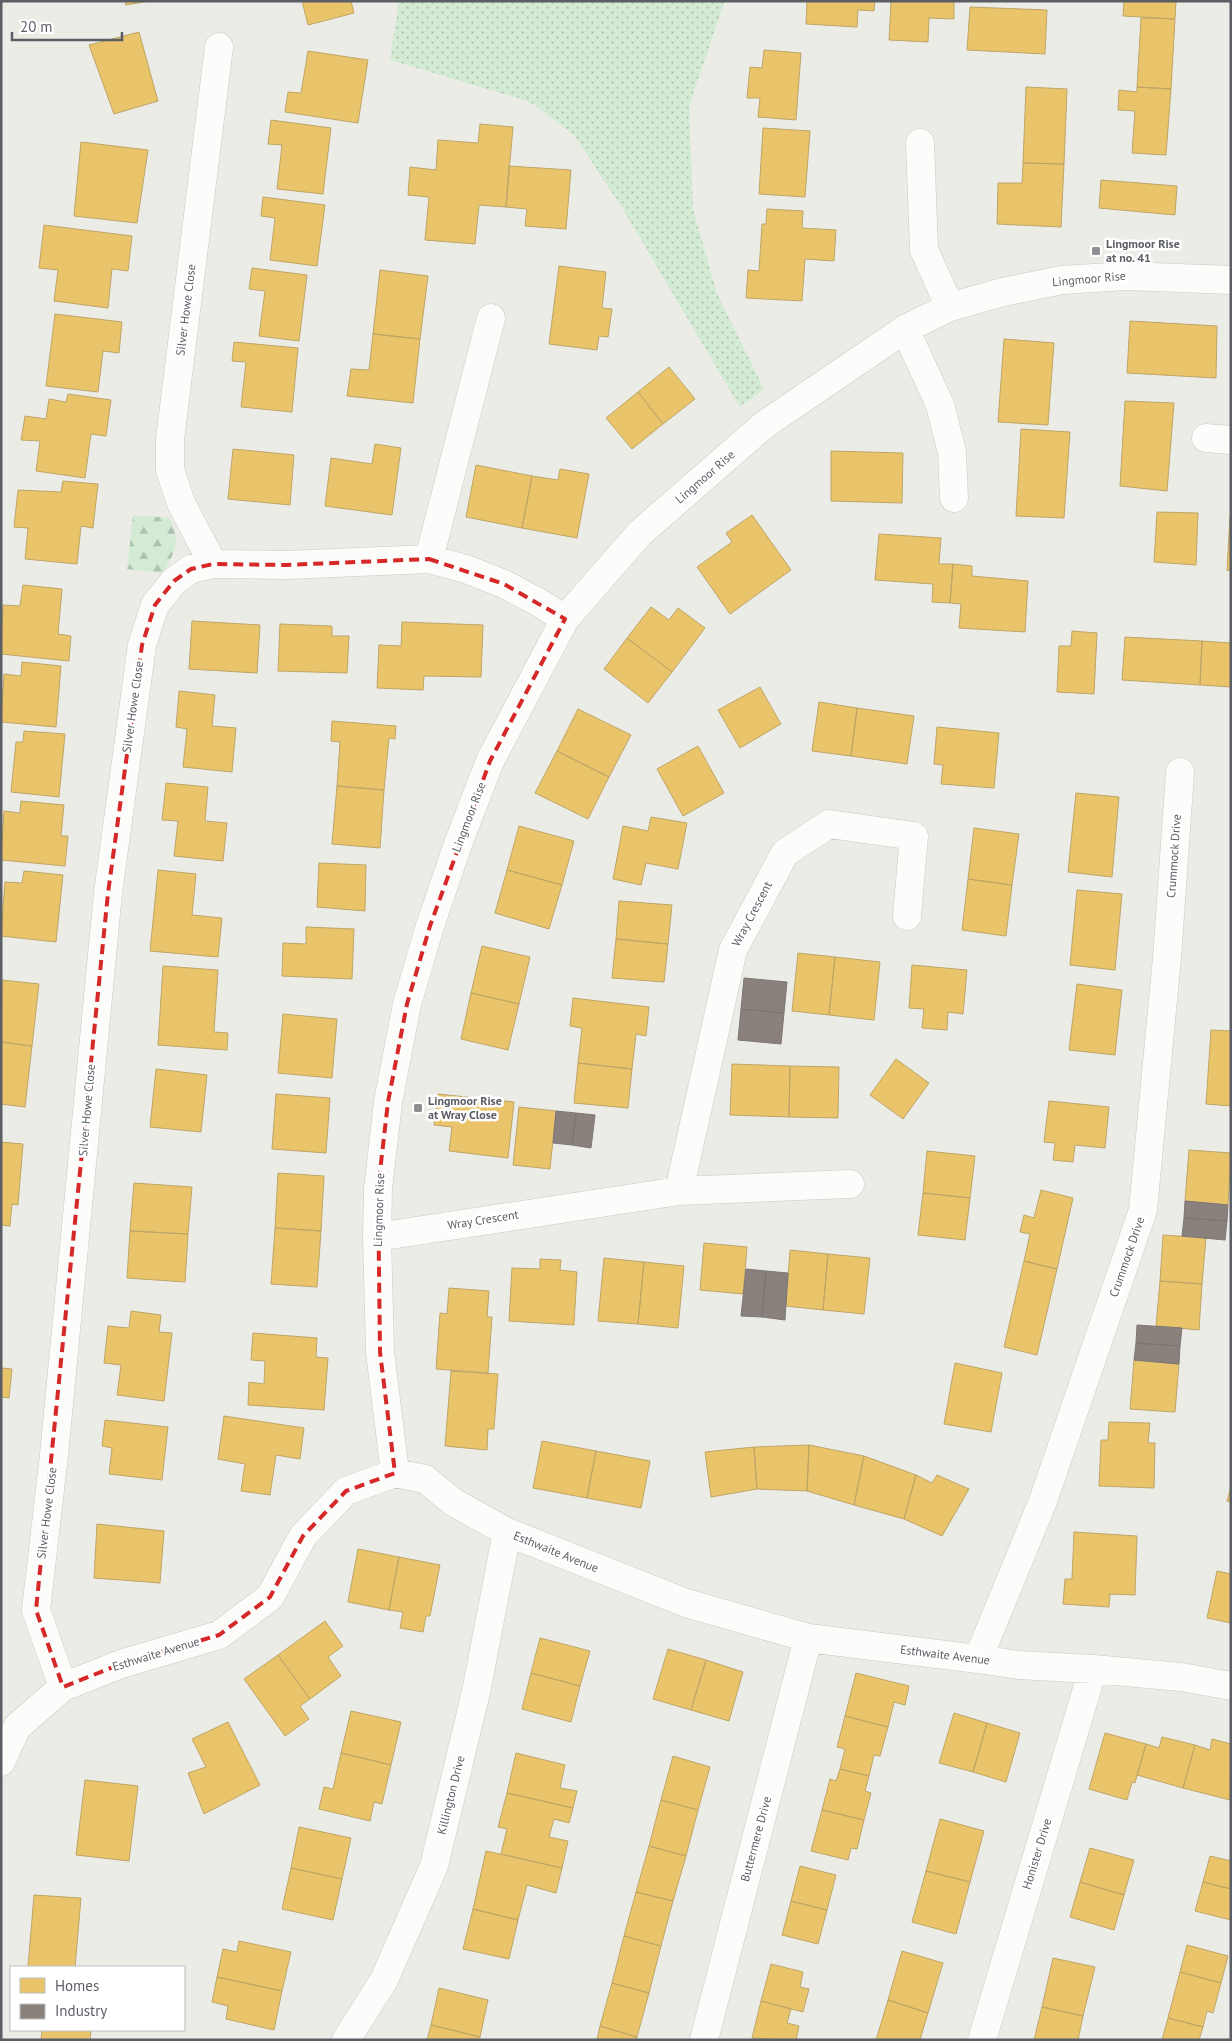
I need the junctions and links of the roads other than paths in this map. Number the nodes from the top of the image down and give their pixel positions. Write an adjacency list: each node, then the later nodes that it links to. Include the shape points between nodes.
1 (219, 47): 9 (street, Silver Howe Close, via 170,439 170,470 181,503)
2 (920, 143): 4 (street, via 924,250)
3 (1231, 280): 4 (street, Lingmoor Rise, via 1126,276 1062,280)
4 (950, 307): 6 (street, Lingmoor Rise)
5 (491, 318): 8 (street)
6 (905, 329): 7 (street, via 940,405 952,452); 10 (street, Lingmoor Rise, via 757,432 640,533)
7 (954, 498)
8 (429, 559): 9 (street, Silver Howe Close, via 286,566); 10 (street, Silver Howe Close, via 466,568 504,584)
9 (213, 564): 22 (street, Silver Howe Close, via 191,569 174,581 155,605 147,629 142,645 108,892 36,1610)
10 (565, 619): 15 (street, Lingmoor Rise, via 490,761 430,926 407,1004 388,1102 378,1189)
11 (1180, 772): 19 (street, Crummock Drive, via 1168,958 1143,1210 1043,1501)
12 (907, 916): 14 (street, Wray Crescent, via 914,836 829,824 785,853 733,950)
13 (850, 1184): 14 (street, Wray Crescent)
14 (679, 1191): 15 (street, Wray Crescent)
15 (377, 1237): 16 (street, Lingmoor Rise, via 380,1352)
16 (395, 1473): 17 (street, Esthwaite Avenue, via 425,1479 453,1502); 22 (street, Esthwaite Avenue, via 346,1490 303,1536 270,1597 220,1635 121,1664)
17 (507, 1532): 18 (street, Esthwaite Avenue, via 686,1603); 24 (street, Killington Drive, via 476,1692 434,1866 384,1980)
18 (808, 1638): 19 (street, Esthwaite Avenue); 25 (street, Buttermere Drive)
19 (978, 1659): 20 (street, Esthwaite Avenue, via 1018,1665)
20 (1093, 1669): 21 (street, Esthwaite Avenue, via 1181,1677); 26 (street, Honister Drive)
21 (1231, 1686)
22 (63, 1687): 23 (street, Esthwaite Avenue, via 18,1727)
23 (1, 1762)
24 (346, 2040)
25 (704, 2040)
26 (982, 2040)

